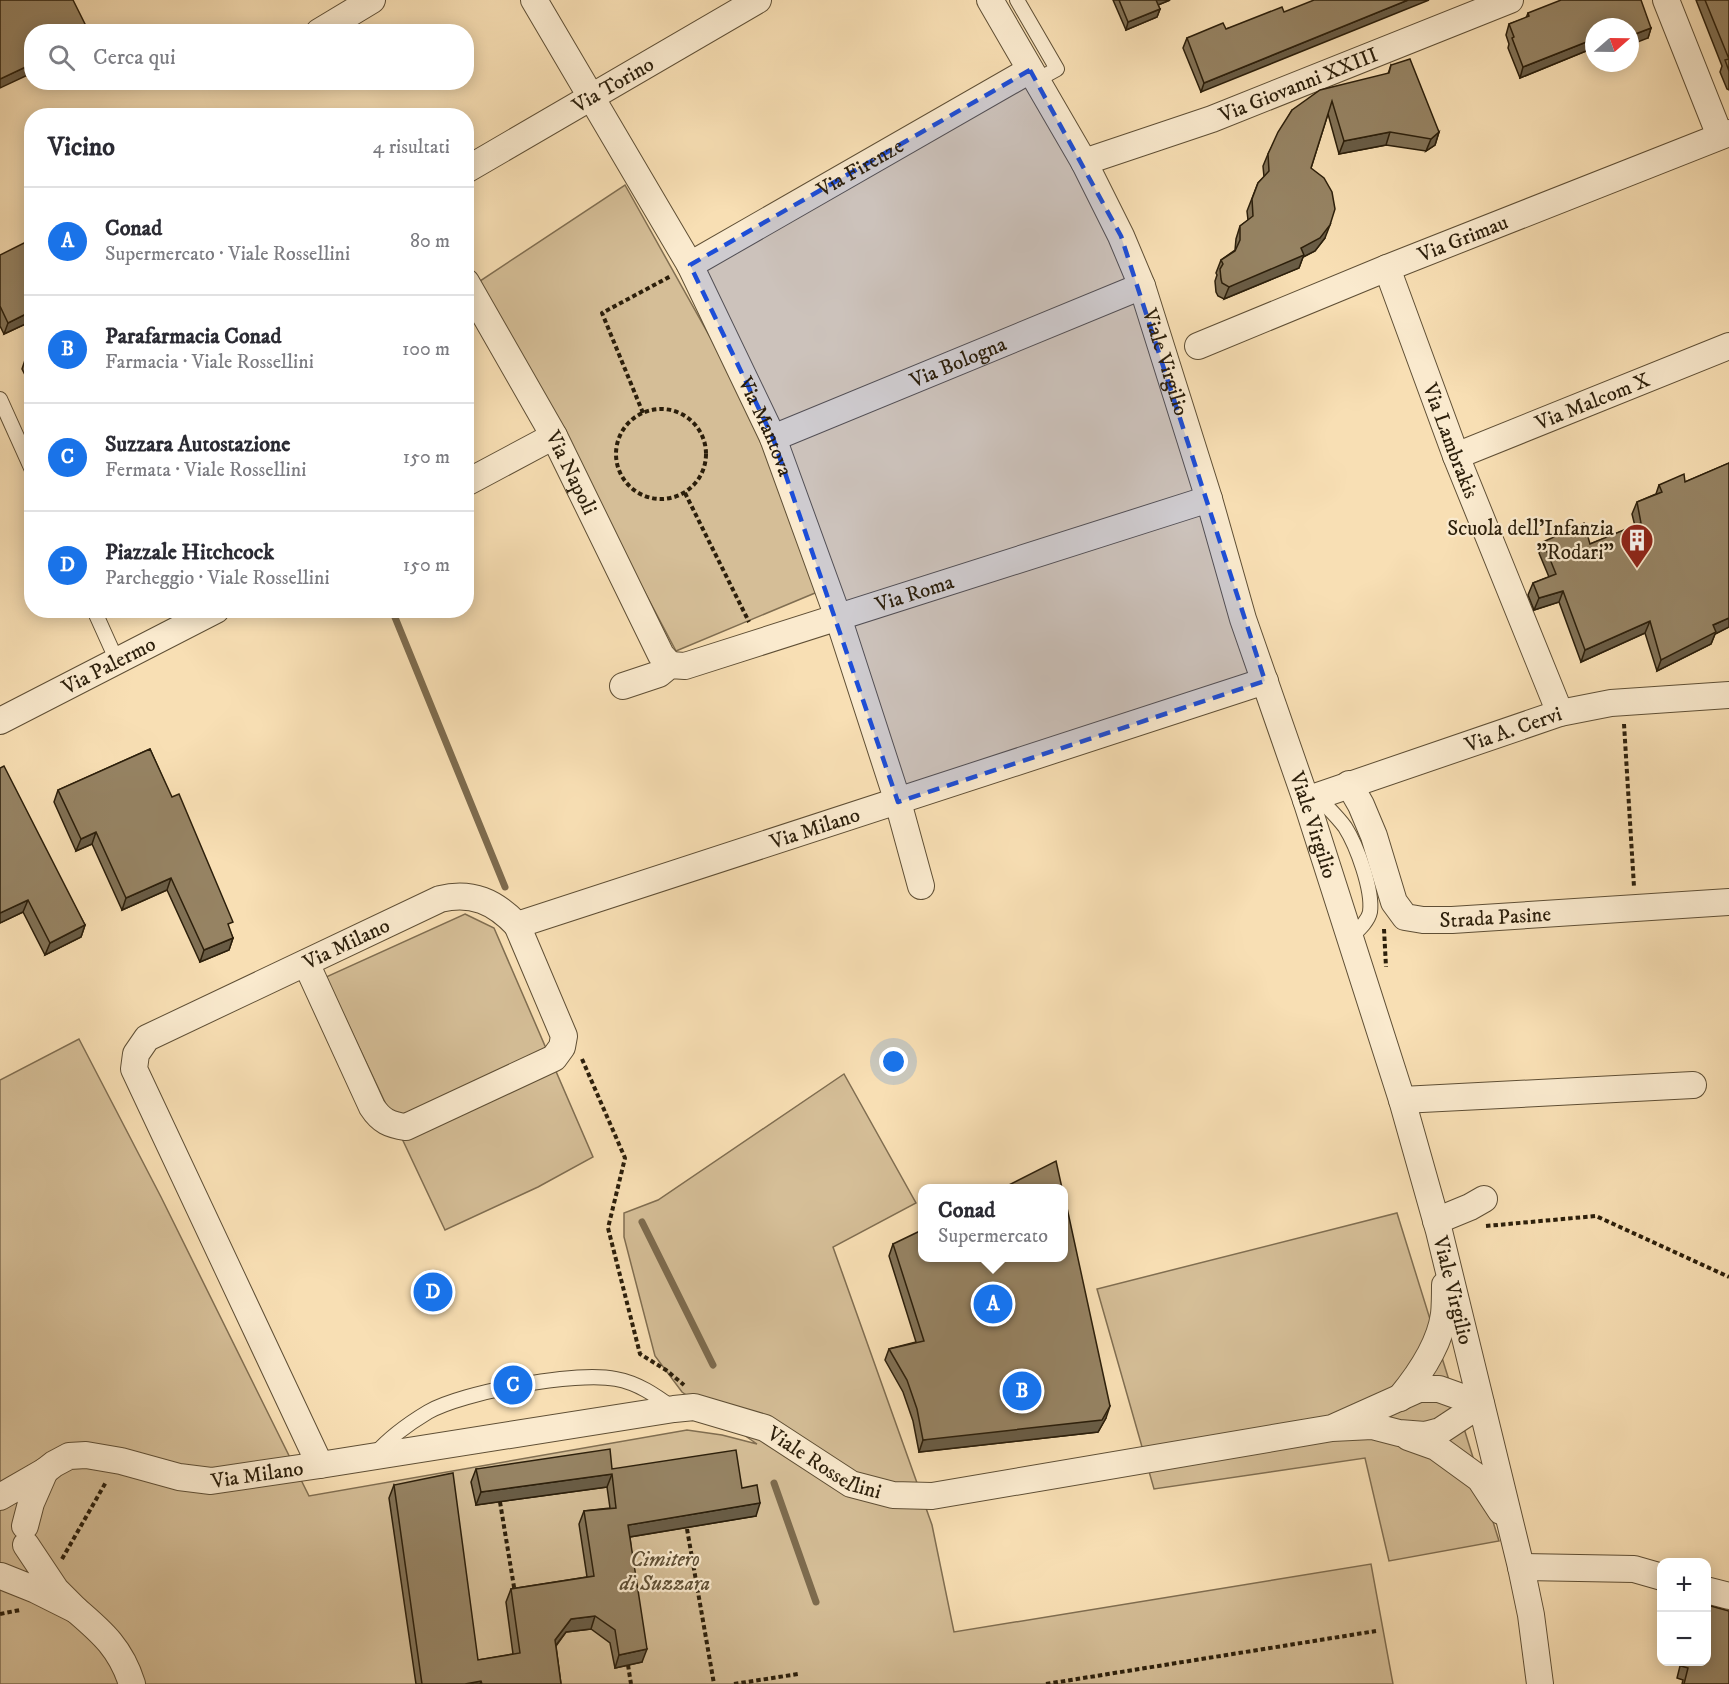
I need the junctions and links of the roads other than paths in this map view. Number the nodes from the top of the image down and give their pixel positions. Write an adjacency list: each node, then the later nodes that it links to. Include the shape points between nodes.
1 (372, 0): 8 (street)
2 (534, 0): 10 (street, Via Mantova)
3 (758, 0): 10 (street, Via Torino)
4 (990, 0): 9 (street, Viale Virgilio)
5 (1017, 0): 9 (lane)
6 (1510, 0): 12 (street, Via Giovanni XXIII, via 1212,119)
7 (1666, 0): 11 (street)
8 (332, 24)
9 (1041, 73): 12 (street, Viale Virgilio); 14 (street, Via Firenze)
10 (591, 98): 13 (street, Via Torino); 14 (street, Via Mantova)
11 (1725, 135): 15 (street, Via Grimau)
12 (1084, 162): 16 (street, Viale Virgilio)
13 (474, 165)
14 (690, 265): 22 (street, Via Mantova)
15 (1387, 268): 18 (street, Via Grimau); 24 (street, Via Lambrakis)
16 (1142, 286): 22 (street, Via Bologna); 26 (street, Viale Virgilio)
17 (474, 296): 21 (street, Via Napoli)
18 (1198, 346)
19 (1729, 346): 24 (street, Via Malcom X)
20 (0, 399): 23 (lane)
21 (554, 436): 25 (street); 31 (street, Via Napoli, via 661,655)
22 (773, 438): 27 (street, Via Mantova)
23 (24, 452)
24 (1456, 456): 35 (street, Via Lambrakis)
25 (474, 479)
26 (1209, 499): 27 (street, Via Roma); 32 (street, Viale Virgilio)
27 (838, 617): 31 (street, Via Roma, via 685,666); 39 (street, Via Mantova)
28 (98, 618): 30 (lane)
29 (201, 618): 30 (street, Via Palermo)
30 (117, 662): 36 (street, Via Palermo)
31 (670, 665): 33 (street, Via Roma, via 659,674)
32 (1265, 681): 38 (street, Viale Virgilio); 39 (street, Via Milano)
33 (623, 686)
34 (1729, 695): 35 (street, Via A. Cervi, via 1611,703)
35 (1560, 713): 37 (street, Via A. Cervi)
36 (0, 721)
37 (1349, 784): 38 (street, Via A. Cervi); 41 (street, Strada Pasine, via 1374,836 1394,902 1405,917 1423,920)
38 (1311, 798): 45 (street, Viale Virgilio, via 1350,938)
39 (898, 802): 40 (street, Via Mantova); 42 (street, Via Milano)
40 (921, 886)
41 (1729, 902)
42 (517, 925): 43 (street, Via Milano, via 490,903 454,895); 43 (street, via 564,1036 560,1050 554,1058 406,1127 390,1125 372,1107)
43 (306, 963): 55 (street, Via Milano, via 147,1038 136,1054 134,1069)
44 (1693, 1085): 45 (street)
45 (1402, 1100): 47 (street, Viale Virgilio)
46 (1484, 1199): 47 (street)
47 (1436, 1221): 48 (street, Viale Virgilio)
48 (1446, 1261): 49 (street, via 1444,1316 1431,1353); 50 (street, Viale Virgilio)
49 (1400, 1398): 50 (street, via 1419,1389 1439,1389); 52 (street)
50 (1481, 1404): 53 (street, via 1440,1431 1425,1435); 59 (street, Viale Virgilio)
51 (684, 1408): 52 (street, Viale Rossellini, via 765,1428 851,1484 893,1495 932,1496); 54 (street, Viale Rossellini); 54 (lane, via 616,1379 580,1377 527,1384 467,1396 430,1411 391,1436)
52 (1332, 1428): 53 (street, via 1371,1426)
53 (1399, 1433): 59 (street, via 1436,1446 1480,1479)
54 (372, 1457): 55 (street, Viale Rossellini)
55 (320, 1465): 56 (street, Via Milano, via 211,1481 86,1455 69,1456)
56 (45, 1471): 57 (street, Via Milano); 60 (street, via 31,1503)
57 (0, 1497)
58 (0, 1502): 60 (street, via 19,1515)
59 (1510, 1524): 61 (street, Viale Virgilio)
60 (26, 1536): 62 (street, via 21,1562); 66 (street, via 56,1590)
61 (1521, 1567): 63 (street, via 1634,1569); 68 (street, Viale Virgilio)
62 (1, 1576): 66 (street)
63 (1657, 1576)
64 (1711, 1591): 65 (street)
65 (1729, 1596)
66 (76, 1610): 67 (street, via 106,1635 120,1653)
67 (132, 1684)
68 (1540, 1684)

